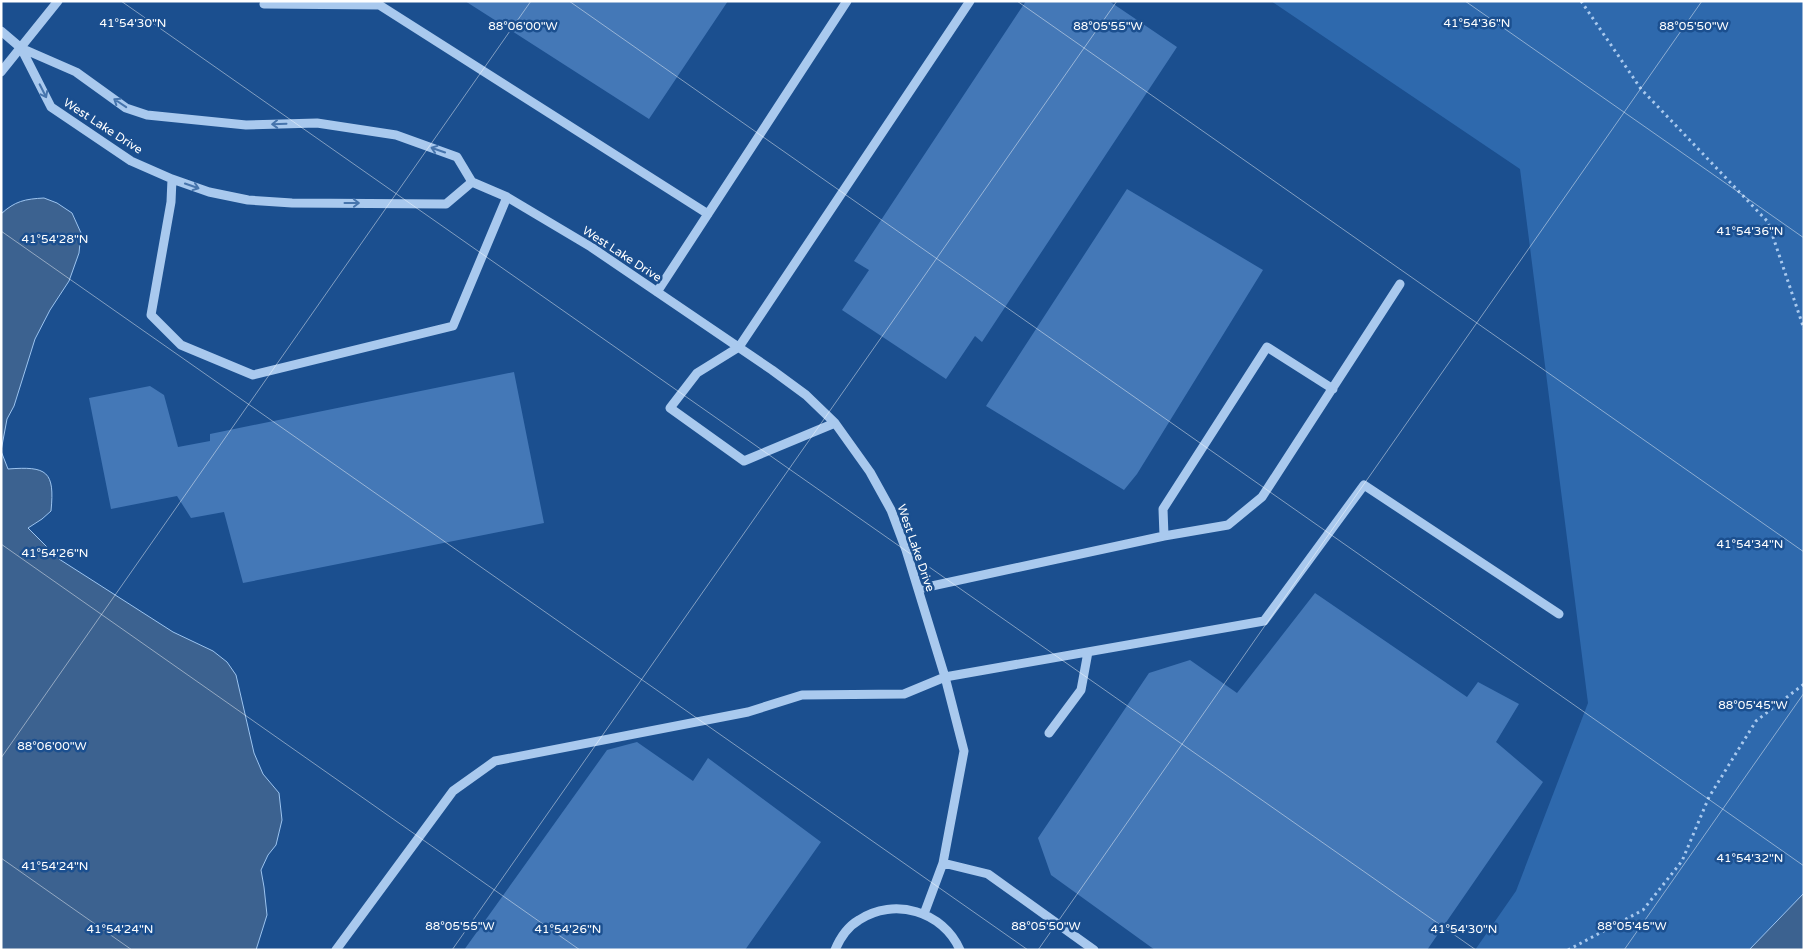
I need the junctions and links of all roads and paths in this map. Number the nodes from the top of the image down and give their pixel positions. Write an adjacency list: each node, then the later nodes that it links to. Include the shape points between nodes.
1 (58, 1): 8 (street)
2 (266, 1): 6 (street, via 264,4)
3 (847, 1): 13 (street)
4 (970, 1): 17 (street)
5 (1581, 1): 16 (path, via 1641,89 1768,222)
6 (377, 3): 13 (street)
7 (1, 31): 8 (street)
8 (21, 48): 9 (street); 10 (street, West Lake Drive, one-way to 10, via 50,107 131,161); 11 (street, one-way to 8, via 457,157 396,136 317,123 246,125 147,115 126,108 76,72)
9 (1, 72)
10 (172, 179): 11 (street, West Lake Drive, one-way to 11, via 209,192 292,204 446,204); 12 (street, via 171,202 150,315 180,346 254,375 453,326)
11 (472, 182): 12 (street, West Lake Drive)
12 (507, 197): 15 (street, West Lake Drive, via 591,247)
13 (708, 214): 15 (street)
14 (1400, 284): 18 (street)
15 (657, 292): 17 (street, West Lake Drive)
16 (1804, 329)
17 (739, 347): 19 (street, West Lake Drive, via 806,395); 19 (street, via 697,373 670,408 744,461)
18 (1333, 388): 20 (street, via 1262,497 1228,525); 20 (street, via 1267,347 1163,509)
19 (835, 423): 21 (street, West Lake Drive, via 870,472 891,510)
20 (1164, 536): 21 (street)
21 (918, 588): 24 (street, West Lake Drive)
22 (1559, 614): 23 (street, via 1364,486 1264,621)
23 (1088, 652): 24 (street); 26 (street, via 1081,690)
24 (945, 677): 27 (street, West Lake Drive, via 964,750); 29 (street, via 904,694 802,695 748,712 495,761 453,791)
25 (1804, 684): 33 (path, via 1756,720 1709,797 1682,861 1643,910)
26 (1049, 733)
27 (943, 863): 28 (street, West Lake Drive); 32 (street, via 988,874)
28 (924, 914): 30 (street, via 902,908 879,910 858,920 842,936); 31 (street, via 943,925)
29 (336, 950)
30 (835, 950)
31 (960, 950)
32 (1094, 950)
33 (1568, 950)

